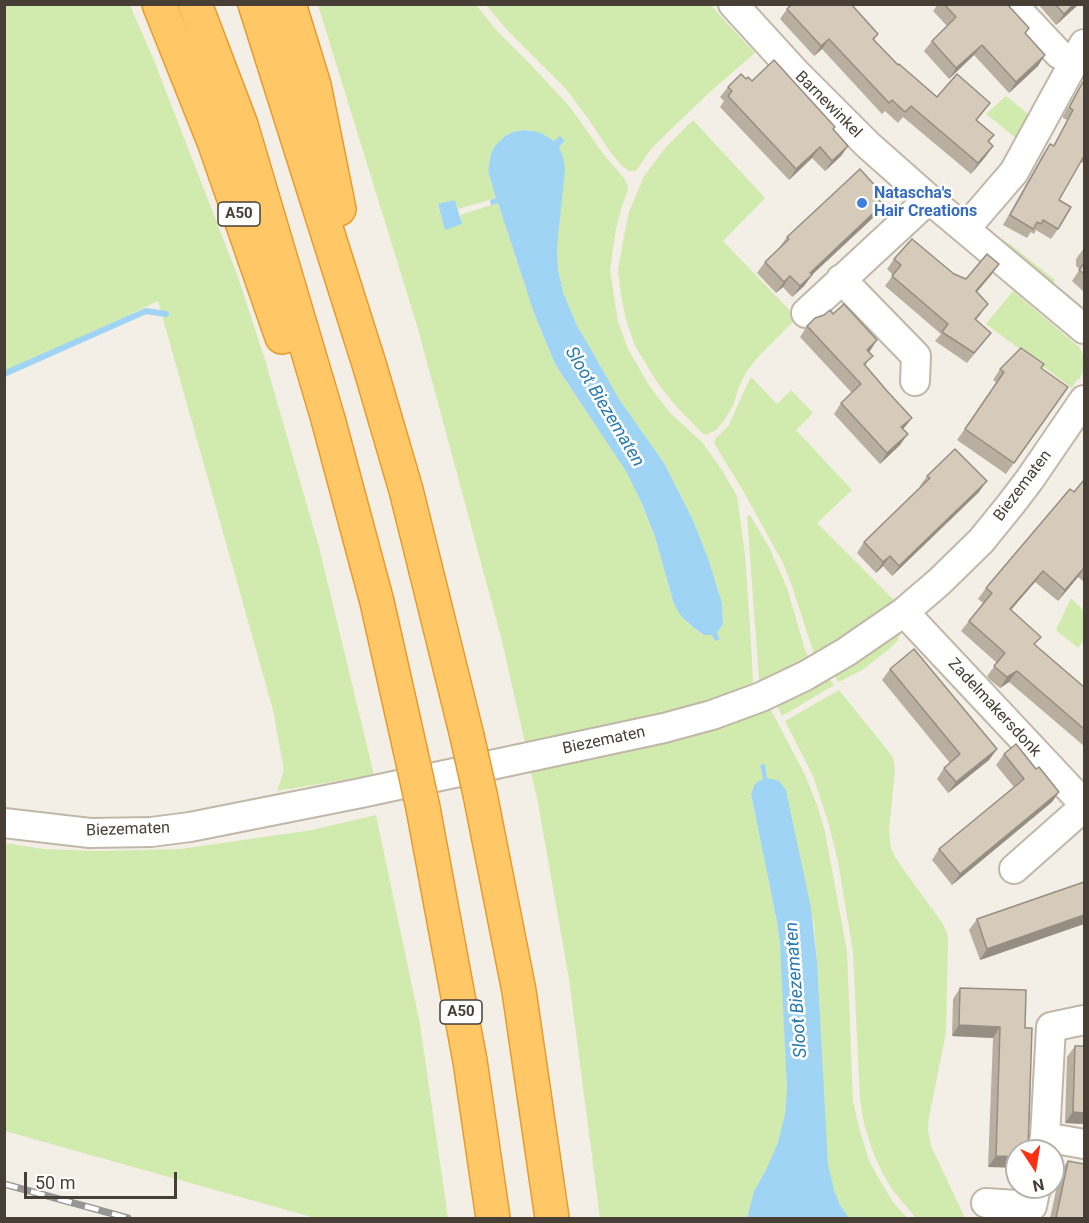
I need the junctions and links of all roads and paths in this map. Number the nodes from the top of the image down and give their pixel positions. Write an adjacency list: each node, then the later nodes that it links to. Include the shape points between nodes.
1 (159, 4): 16 (highway, A50, via 215,144 289,359)
2 (195, 4): 16 (highway, A50, via 241,125)
3 (255, 4): 13 (highway)
4 (289, 4): 13 (highway, via 314,85)
5 (733, 4): 8 (street, Barnewinkel, via 804,82)
6 (1012, 4): 7 (street, via 1059,54)
7 (1079, 53): 9 (street, via 1014,172)
8 (929, 199): 9 (street, Barnewinkel); 10 (street)
9 (964, 229): 12 (street, Barnewinkel)
10 (841, 279): 11 (street); 14 (street, via 915,356)
11 (806, 313)
12 (1084, 329)
13 (370, 367): 28 (highway, bridge, via 406,490 480,794 519,991)
14 (915, 381)
15 (1084, 400): 17 (street, Biezematen, via 996,523 960,563)
16 (328, 420): 27 (highway, A50, bridge, via 376,602 423,808 470,1060)
17 (904, 612): 18 (street, Zadelmakersdonk); 19 (street, Biezematen, via 846,652 782,687 712,715 664,728 190,827 151,832 90,832)
18 (1084, 805): 20 (street, Zadelmakersdonk)
19 (4, 823)
20 (1014, 869)
21 (1084, 1020): 22 (street, via 1051,1027)
22 (1044, 1139)
23 (1065, 1144): 24 (street)
24 (1084, 1144)
25 (1033, 1199): 26 (street, via 1032,1206)
26 (986, 1203)
27 (493, 1218)
28 (552, 1218)

